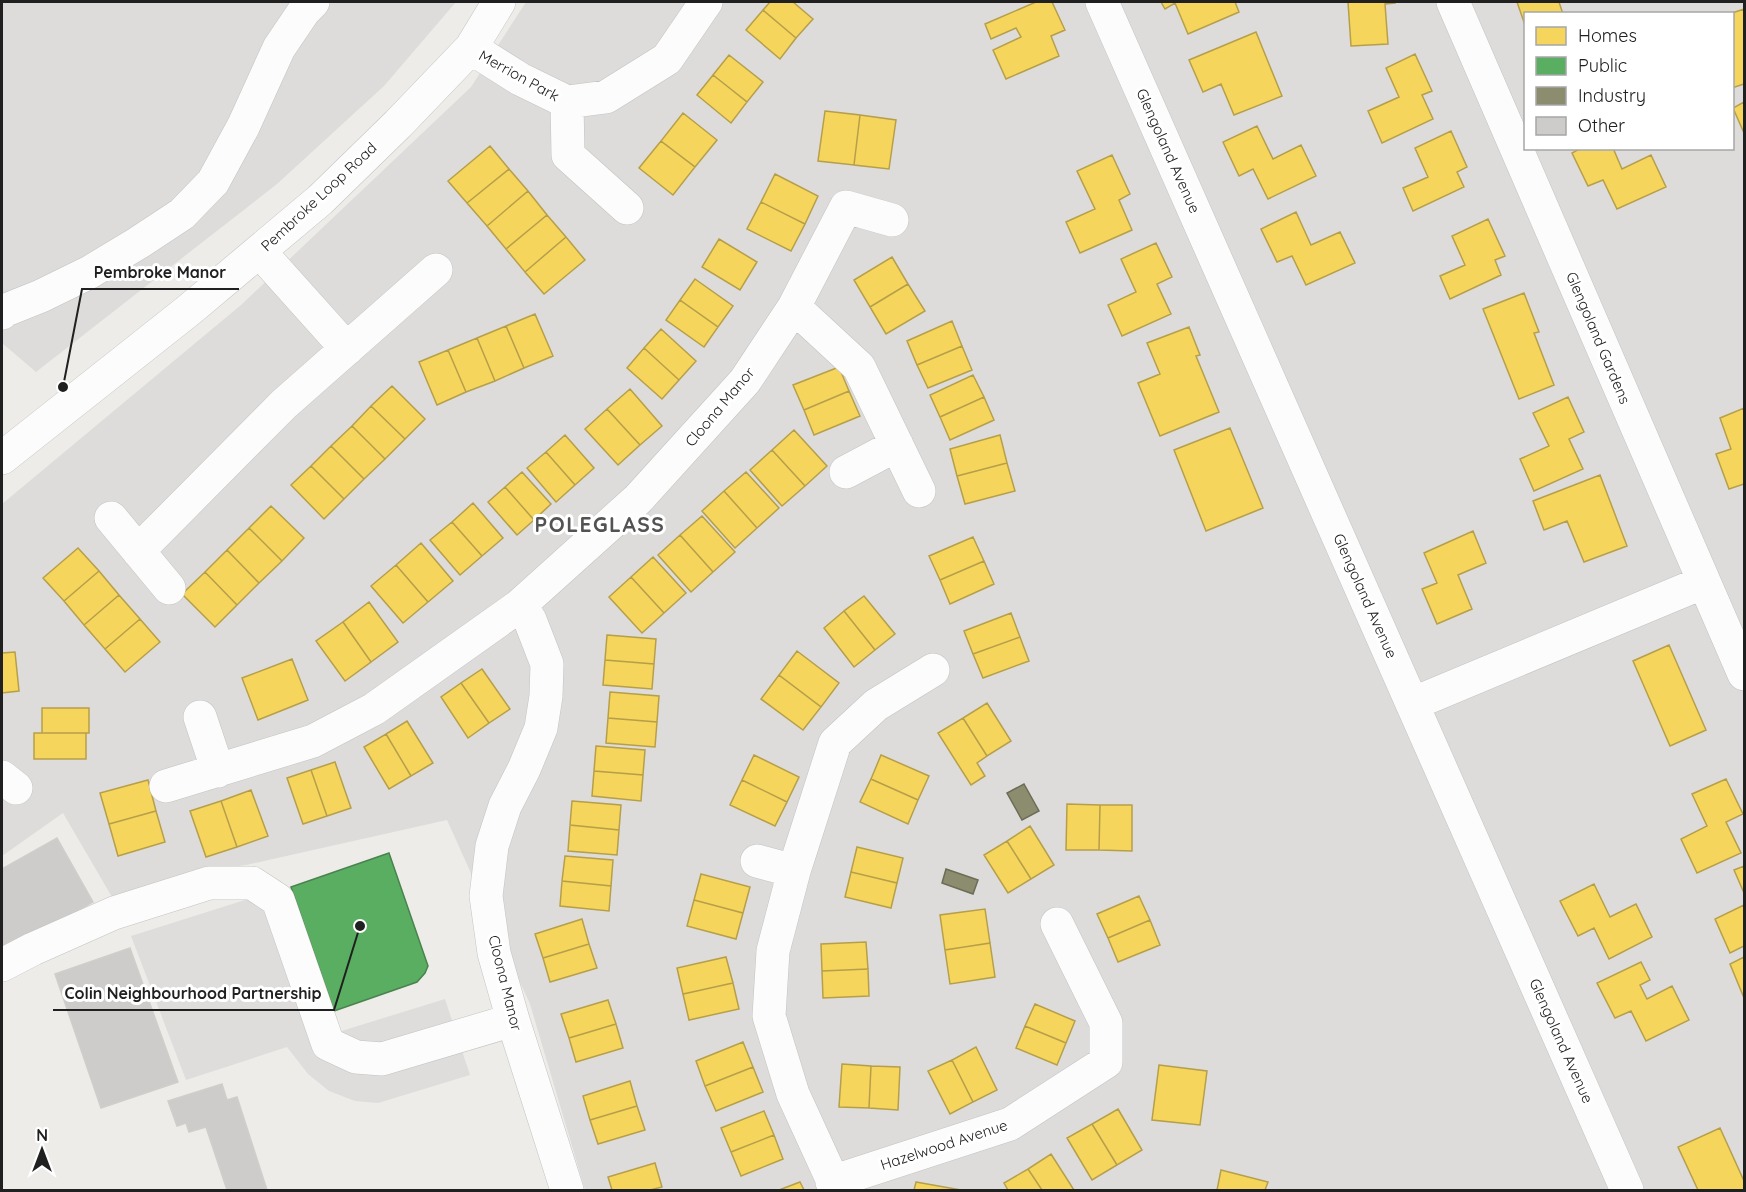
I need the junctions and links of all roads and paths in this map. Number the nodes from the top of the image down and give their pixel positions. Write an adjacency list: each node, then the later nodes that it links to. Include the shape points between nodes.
1 (313, 2): 13 (street, via 279,48 213,182 182,214 90,272)
2 (500, 2): 6 (street, Pembroke Loop Road)
3 (706, 2): 7 (street, Merrion Park, via 667,58 606,97)
4 (1102, 2): 26 (street, Glengoland Avenue)
5 (1453, 2): 21 (street, Glengoland Gardens)
6 (471, 48): 7 (street, Merrion Park); 10 (street, Pembroke Loop Road, via 328,192)
7 (567, 102): 8 (street, via 568,155)
8 (627, 208)
9 (892, 220): 12 (street, Cloona Manor, via 846,207)
10 (260, 252): 14 (street); 16 (street, Pembroke Loop Road)
11 (436, 270): 14 (street)
12 (795, 307): 15 (street, via 859,366); 23 (street, Cloona Manor, via 745,381 638,499)
13 (2, 313)
14 (347, 349): 20 (street, via 284,404)
15 (897, 445): 17 (street); 18 (street)
16 (3, 453)
17 (846, 472)
18 (920, 492)
19 (111, 518): 20 (street)
20 (138, 551): 22 (street)
21 (1704, 582): 25 (street, Glengoland Gardens); 26 (street)
22 (169, 588)
23 (519, 606): 28 (street, Cloona Manor, via 374,709 313,741); 34 (street, Cloona Manor, via 530,620 546,664 546,696 541,728 505,806 492,846 486,896 495,952)
24 (933, 670): 31 (street, Hazelwood Avenue, via 876,705 835,743)
25 (1744, 674)
26 (1412, 704): 37 (street, Glengoland Avenue)
27 (200, 717): 28 (street)
28 (218, 771): 29 (street, Cloona Manor)
29 (166, 786)
30 (757, 861): 31 (street)
31 (794, 871): 35 (street, Hazelwood Avenue, via 772,951 769,1016 794,1094)
32 (1058, 924): 35 (street, Hazelwood Avenue, via 1106,1023 1106,1062 1010,1124)
33 (2, 965): 34 (street, via 125,910 209,883 252,883 278,900 328,1044 356,1057 382,1059)
34 (513, 1020): 36 (street, Cloona Manor)
35 (835, 1186)
36 (567, 1191)
37 (1627, 1191)

